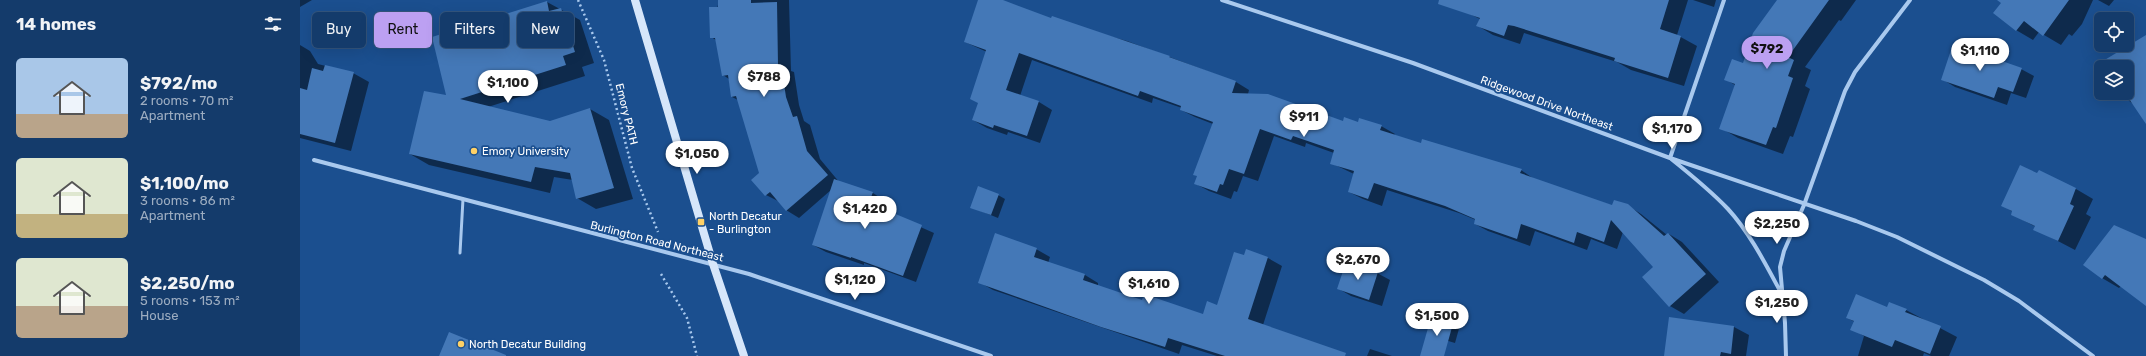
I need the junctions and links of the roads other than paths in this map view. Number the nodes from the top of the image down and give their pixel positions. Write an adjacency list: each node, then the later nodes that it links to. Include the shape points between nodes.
1 (635, 0): 10 (main road)
2 (1222, 0): 5 (street, Ridgewood Drive Northeast, via 1413,63)
3 (1724, 0): 5 (street)
4 (1910, 0): 8 (street, via 1855,72)
5 (1670, 158): 8 (street, Ridgewood Drive Northeast); 11 (street, via 1728,209 1749,236)
6 (314, 160): 7 (street, Burlington Road Northeast)
7 (463, 199): 9 (lane); 10 (street, Burlington Road Northeast)
8 (1804, 205): 11 (street, via 1784,250 1780,268); 15 (street, Ridgewood Drive Northeast, via 1897,237 1984,280 2019,301)
9 (460, 253)
10 (713, 264): 12 (main road); 13 (street, Burlington Road Northeast, via 767,279)
11 (1781, 291): 14 (street)
12 (744, 356)
13 (991, 356)
14 (1786, 356)
15 (2093, 356)

